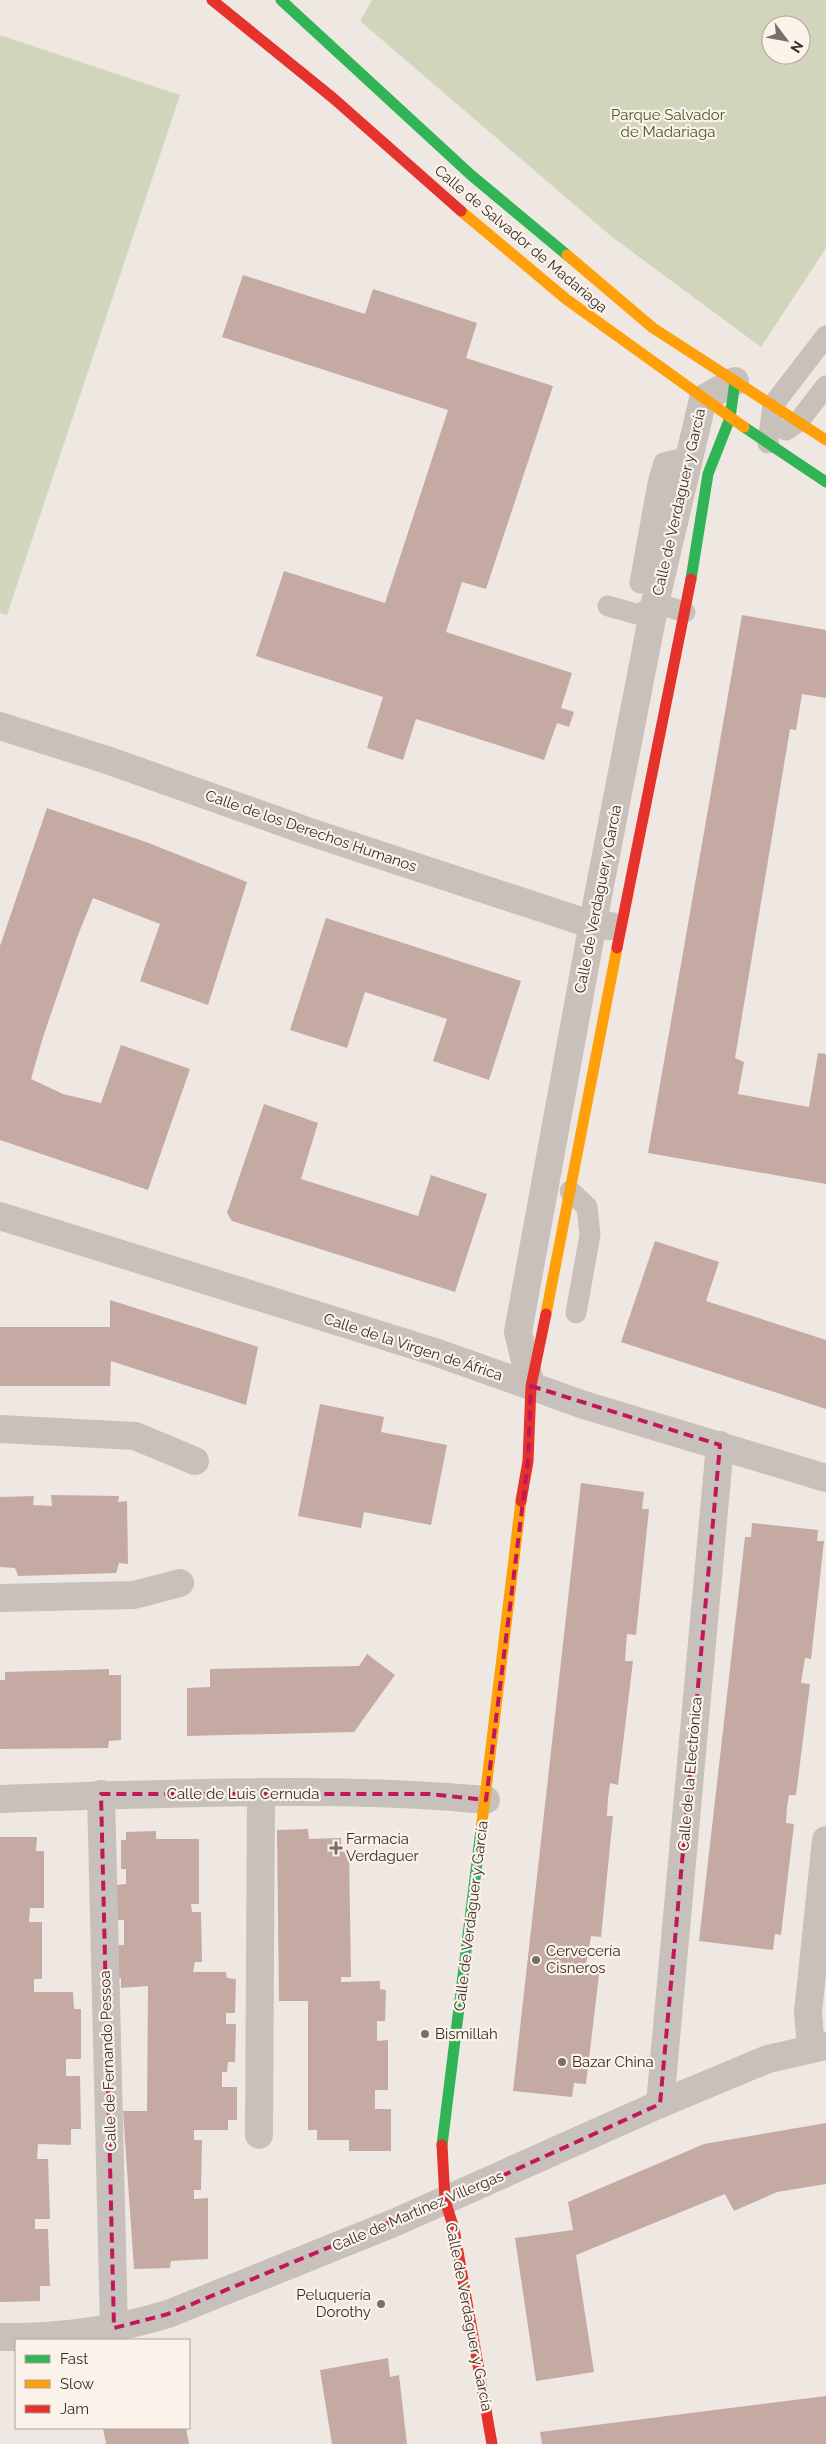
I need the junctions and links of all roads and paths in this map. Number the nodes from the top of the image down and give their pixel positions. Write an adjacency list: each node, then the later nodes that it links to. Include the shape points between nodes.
1 (212, 0): 6 (street, Calle de Salvador de Madariaga, via 333,98 537,276)
2 (281, 0): 4 (street, Calle de Salvador de Madariaga, via 471,176 653,328)
3 (826, 336): 7 (lane)
4 (735, 381): 6 (street, Calle de Verdaguer y García); 7 (street, Calle de Salvador de Madariaga); 8 (street, Calle de Verdaguer y García)
5 (826, 386): 9 (lane)
6 (702, 398): 8 (street, Calle de Salvador de Madariaga); 13 (street, Calle de Verdaguer y García, via 689,457)
7 (773, 405): 9 (street, Calle de Salvador de Madariaga); 11 (lane)
8 (730, 418): 11 (street, Calle de Salvador de Madariaga); 15 (street, Calle de Verdaguer y García, via 708,474)
9 (799, 421): 10 (street, Calle de Salvador de Madariaga); 11 (lane)
10 (826, 440)
11 (768, 443): 12 (street, Calle de Salvador de Madariaga)
12 (826, 482)
13 (648, 593): 14 (lane, via 640,615); 15 (lane); 17 (street, Calle de Verdaguer y García)
14 (608, 606)
15 (685, 612): 18 (street, Calle de Verdaguer y García)
16 (1, 730): 17 (street, Calle de los Derechos Humanos, via 107,760 307,831)
17 (593, 925): 18 (street, Calle de los Derechos Humanos); 22 (street, Calle de Verdaguer y García, via 518,1332)
18 (623, 927): 19 (street, Calle de Verdaguer y García)
19 (570, 1191): 21 (lane, via 587,1208 590,1235); 22 (street, Calle de Verdaguer y García)
20 (0, 1216): 22 (street, Calle de la Virgen de África, via 435,1352)
21 (576, 1313)
22 (531, 1386): 24 (street, Calle de la Virgen de África); 32 (street, Calle de Verdaguer y García, via 528,1462)
23 (0, 1429): 25 (street, via 135,1436)
24 (720, 1445): 26 (street, Calle de la Virgen de África); 35 (street, Calle de la Electrónica)
25 (195, 1460)
26 (826, 1478)
27 (180, 1583): 28 (street, via 134,1594)
28 (0, 1598)
29 (261, 1792): 30 (street, Calle de Luis Cernuda); 32 (street, Calle de Luis Cernuda, via 430,1794); 36 (street)
30 (101, 1794): 31 (street, Calle de Luis Cernuda); 38 (street, Calle de Fernando Pessoa)
31 (0, 1800)
32 (486, 1800): 37 (street, Calle de Verdaguer y García, via 441,2155)
33 (826, 1840): 34 (street, via 808,2012)
34 (818, 2047): 35 (street, Calle de Martínez Villergas, via 768,2059)
35 (660, 2104): 37 (street, Calle de Martínez Villergas)
36 (259, 2135)
37 (445, 2200): 38 (street, Calle de Martínez Villergas, via 168,2314); 40 (street, Calle de Verdaguer y García, via 454,2229)
38 (114, 2328): 39 (street, Calle de Martínez Villergas, via 59,2337)
39 (0, 2337)
40 (492, 2444)

